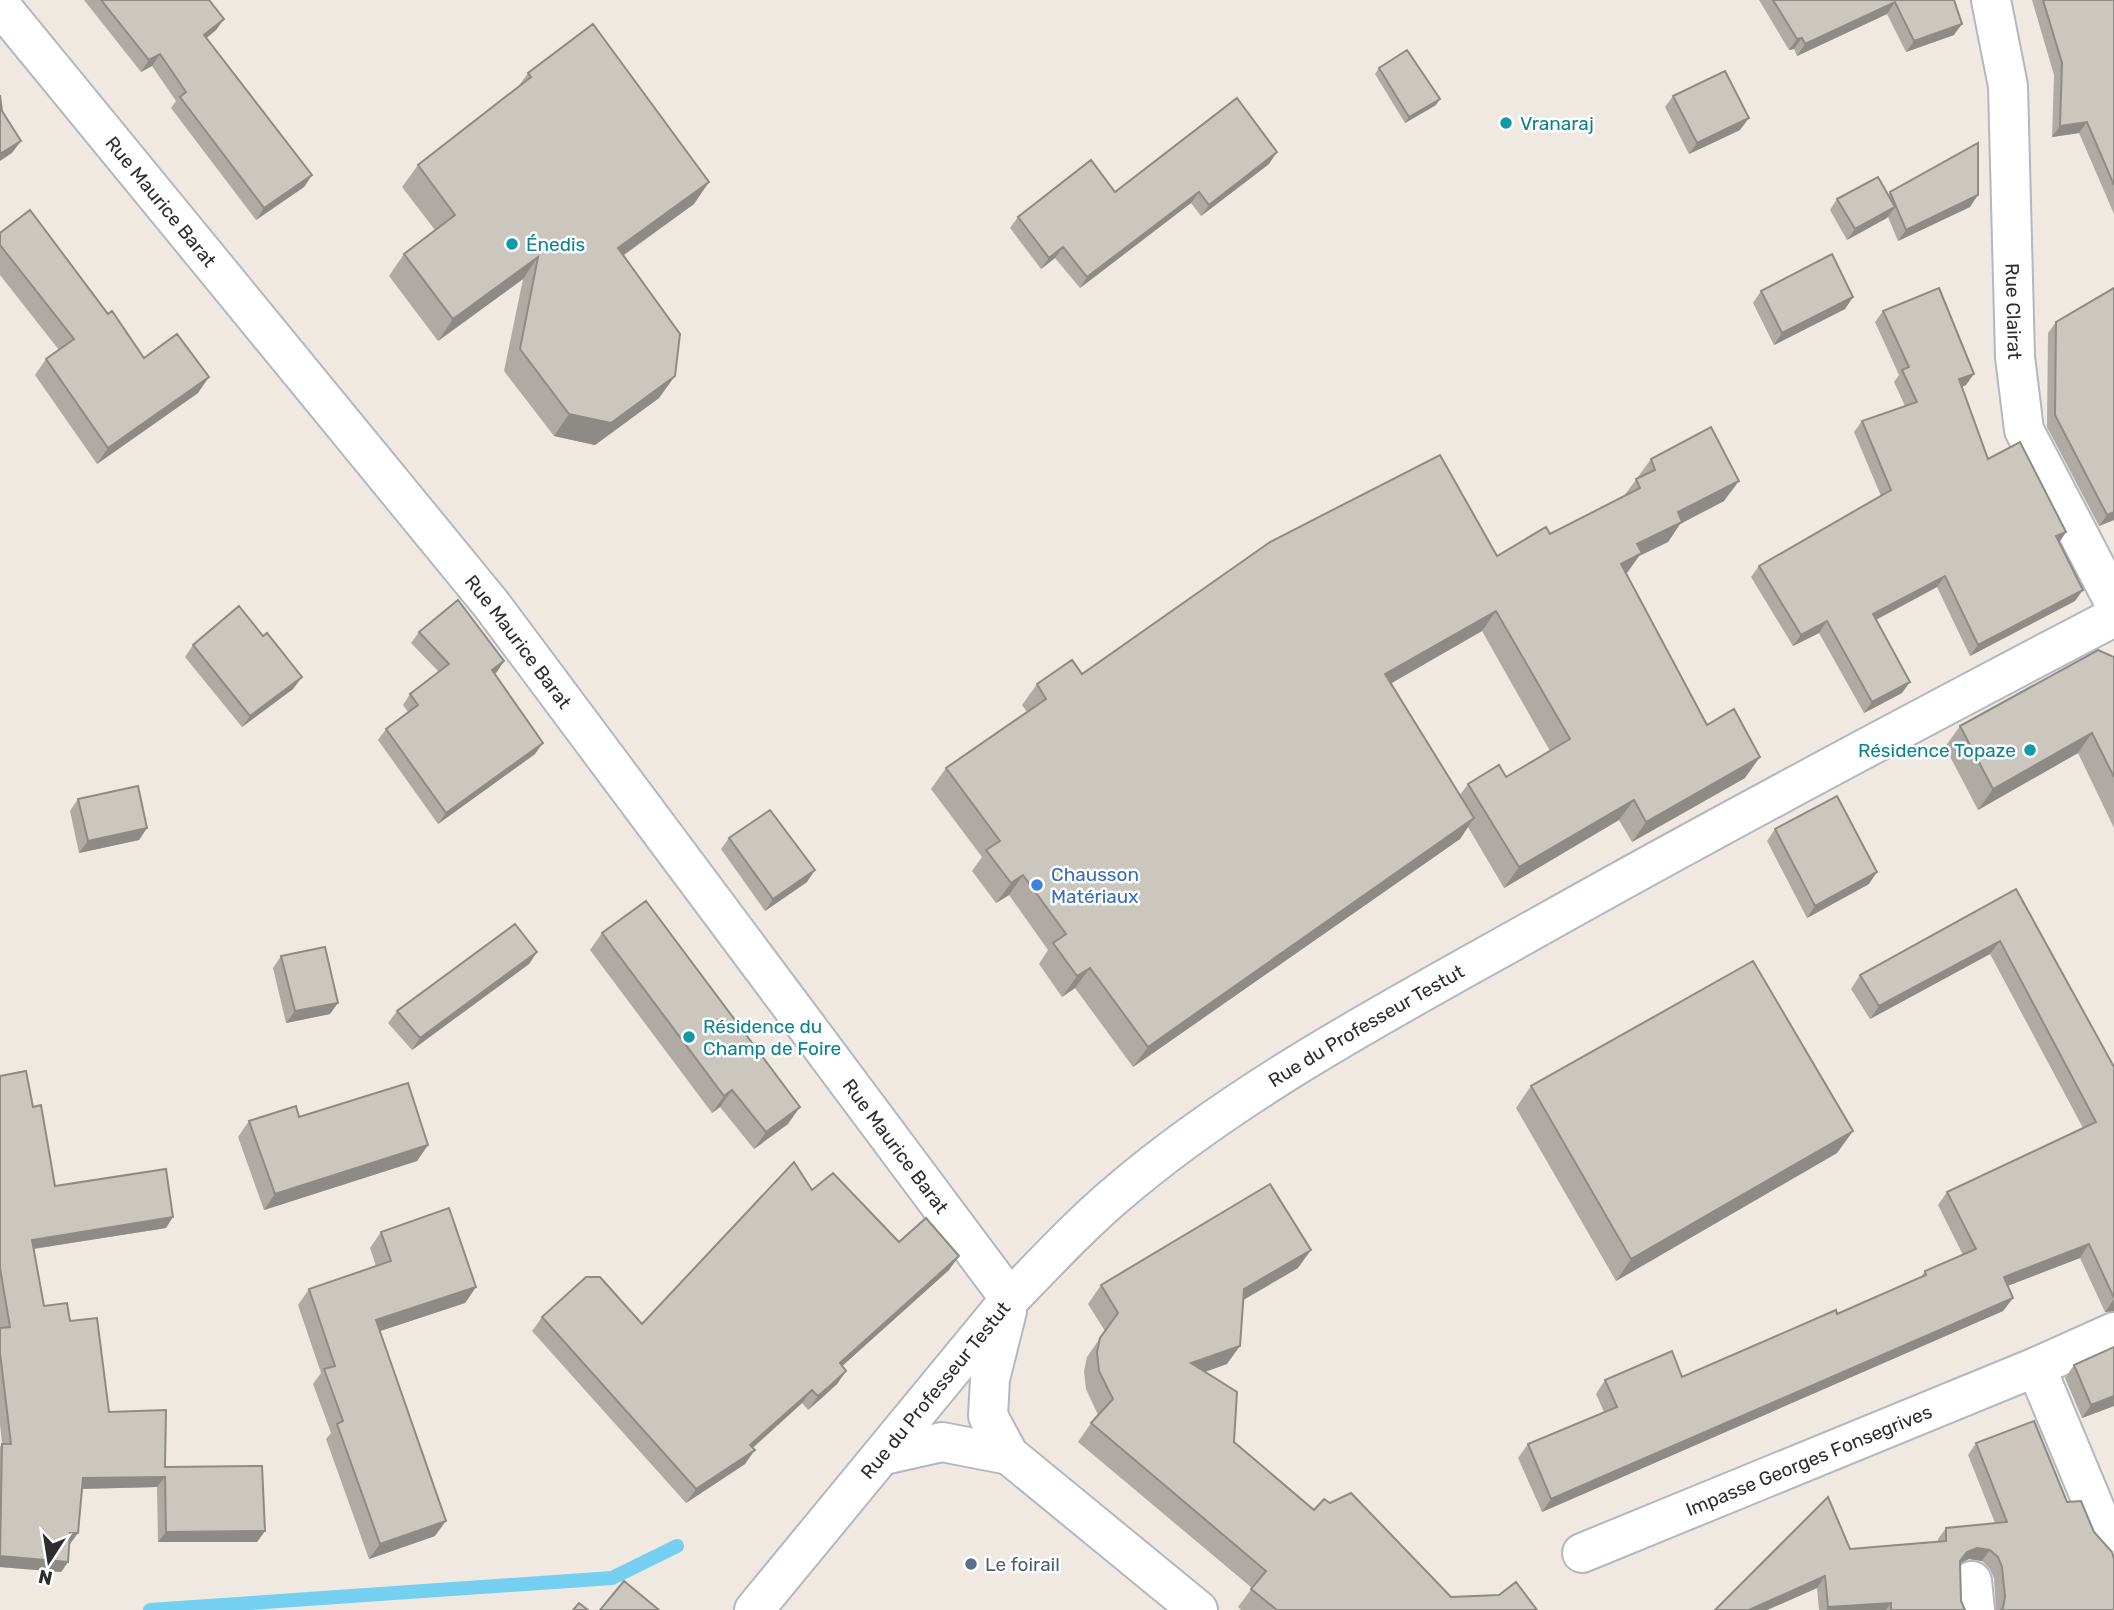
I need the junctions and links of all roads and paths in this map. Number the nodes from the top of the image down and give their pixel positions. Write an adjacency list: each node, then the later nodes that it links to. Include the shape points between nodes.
1 (1991, 0): 3 (street, Rue Clairat, via 2008,86 2015,357 2024,430)
2 (0, 5): 6 (street, Rue Maurice Barat, via 491,604)
3 (2101, 544): 4 (street, Rue Clairat)
4 (2114, 602)
5 (2114, 617): 6 (street, Rue du Professeur Testut, via 1759,803 1251,1094 1118,1193)
6 (1010, 1299): 9 (street, Rue du Professeur Testut); 10 (street, via 989,1379 988,1416)
7 (2114, 1332): 8 (street, Impasse Georges Fonsegrives)
8 (2036, 1367): 11 (street, via 2106,1535); 12 (street, Impasse Georges Fonsegrives)
9 (884, 1455): 10 (street, via 942,1442); 13 (street, Rue du Professeur Testut)
10 (1009, 1455): 14 (street)
11 (2114, 1544)
12 (1582, 1553)
13 (754, 1610)
14 (1198, 1610)

